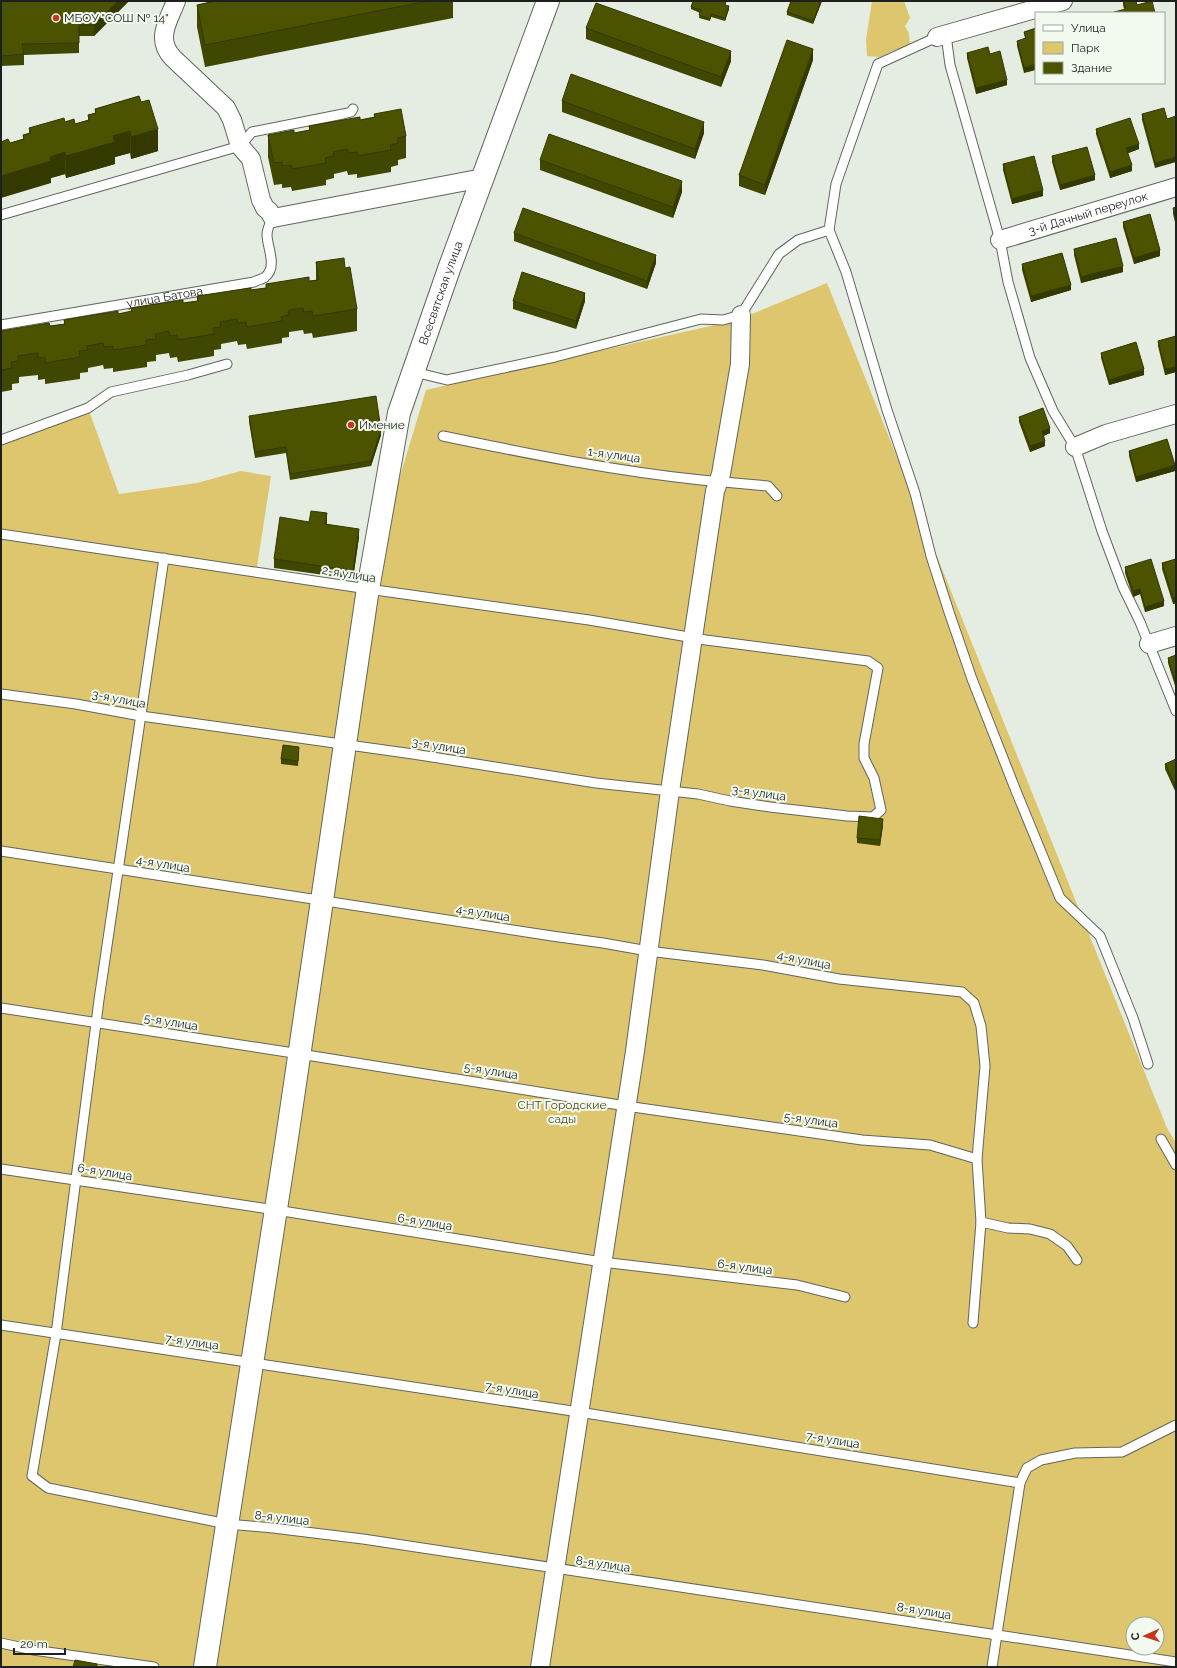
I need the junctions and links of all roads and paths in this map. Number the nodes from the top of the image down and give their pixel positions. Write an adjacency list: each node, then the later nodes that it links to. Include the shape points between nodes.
1 (176, 1): 6 (street, via 164,31 166,52 226,108)
2 (548, 1): 7 (street, Всесвятская улица)
3 (1063, 1): 4 (street)
4 (942, 36): 11 (lane, via 878,64 836,184); 12 (lane)
5 (353, 109): 6 (lane, via 343,114 252,132)
6 (240, 146): 9 (lane); 10 (street, via 251,160 261,200)
7 (483, 178): 10 (street); 16 (street, Всесвятская улица)
8 (1176, 187): 12 (street, 3-й Дачный переулок)
9 (1, 215)
10 (273, 218): 14 (lane, улица Батова, via 268,226 267,235 271,256 270,270 266,276 254,282)
11 (829, 230): 13 (lane, via 798,240 779,254); 42 (lane, via 846,272 887,410 916,493 948,612 972,679 1060,898 1100,936 1133,1018)
12 (1000, 240): 20 (lane, via 1008,282 1030,358 1053,411)
13 (741, 315): 16 (lane, via 723,320 701,319 555,357 447,380); 21 (street, via 740,364)
14 (1, 325)
15 (227, 364): 19 (lane, via 188,376 111,392 88,408)
16 (414, 372): 25 (street, Всесвятская улица, via 399,413)
17 (1176, 414): 20 (street, via 1106,434)
18 (443, 436): 21 (lane, 1-я улица, via 529,454)
19 (1, 440)
20 (1075, 447): 28 (lane, via 1123,587)
21 (719, 481): 22 (lane, 1-я улица, via 768,486); 27 (street)
22 (777, 496)
23 (1, 534): 24 (lane, 2-я улица)
24 (164, 558): 25 (lane, 2-я улица); 31 (lane)
25 (367, 592): 27 (lane, 2-я улица, via 589,620 644,631); 32 (street, Всесвятская улица)
26 (1176, 636): 28 (street)
27 (694, 637): 33 (street); 34 (lane, 2-я улица, via 868,661 878,668 864,744 864,758 874,778 881,810)
28 (1149, 644): 30 (lane)
29 (1, 694): 31 (lane, 3-я улица)
30 (1176, 711)
31 (141, 716): 32 (lane, 3-я улица); 36 (lane)
32 (345, 744): 33 (lane, 3-я улица, via 596,783); 37 (street, Всесвятская улица)
33 (670, 791): 34 (lane, 3-я улица, via 770,807); 38 (street)
34 (873, 817)
35 (1, 851): 36 (lane, 4-я улица)
36 (118, 869): 37 (lane, 4-я улица); 40 (lane)
37 (322, 900): 38 (lane, 4-я улица); 41 (street, Всесвятская улица)
38 (648, 951): 43 (street); 45 (lane, 4-я улица, via 763,965 839,980 962,992 974,1003 981,1026 985,1066)
39 (1, 1008): 40 (lane, 5-я улица)
40 (96, 1023): 41 (lane, 5-я улица); 48 (lane)
41 (300, 1054): 43 (lane, 5-я улица); 49 (street, Всесвятская улица)
42 (1148, 1064)
43 (626, 1106): 45 (lane, 5-я улица, via 862,1140 930,1145); 52 (street)
44 (1161, 1139): 46 (lane)
45 (977, 1159): 50 (lane)
46 (1176, 1165)
47 (1, 1169): 48 (lane, 6-я улица)
48 (76, 1180): 49 (lane, 6-я улица); 56 (lane)
49 (276, 1210): 52 (lane, 6-я улица); 57 (street, Всесвятская улица)
50 (980, 1222): 51 (lane, via 1008,1228 1030,1228 1050,1234 1067,1246); 54 (lane)
51 (1077, 1260)
52 (602, 1262): 53 (lane, 6-я улица, via 797,1285); 58 (street)
53 (845, 1297)
54 (973, 1323)
55 (1, 1325): 56 (lane, 7-я улица)
56 (56, 1334): 57 (lane, 7-я улица); 61 (lane, 8-я улица, via 32,1476 48,1488)
57 (252, 1363): 58 (lane, 7-я улица); 61 (street, Всесвятская улица)
58 (579, 1412): 60 (lane, 7-я улица); 62 (street)
59 (1176, 1425): 60 (lane, via 1122,1452 1075,1452 1041,1460 1027,1468)
60 (1020, 1483): 63 (lane)
61 (227, 1524): 62 (lane, 8-я улица, via 363,1540); 67 (street, Всесвятская улица)
62 (555, 1569): 63 (lane, 8-я улица); 68 (street)
63 (997, 1635): 65 (lane, 8-я улица); 69 (lane)
64 (1, 1643): 66 (lane)
65 (1176, 1662)
66 (154, 1667)
67 (205, 1667)
68 (540, 1667)
69 (992, 1667)

